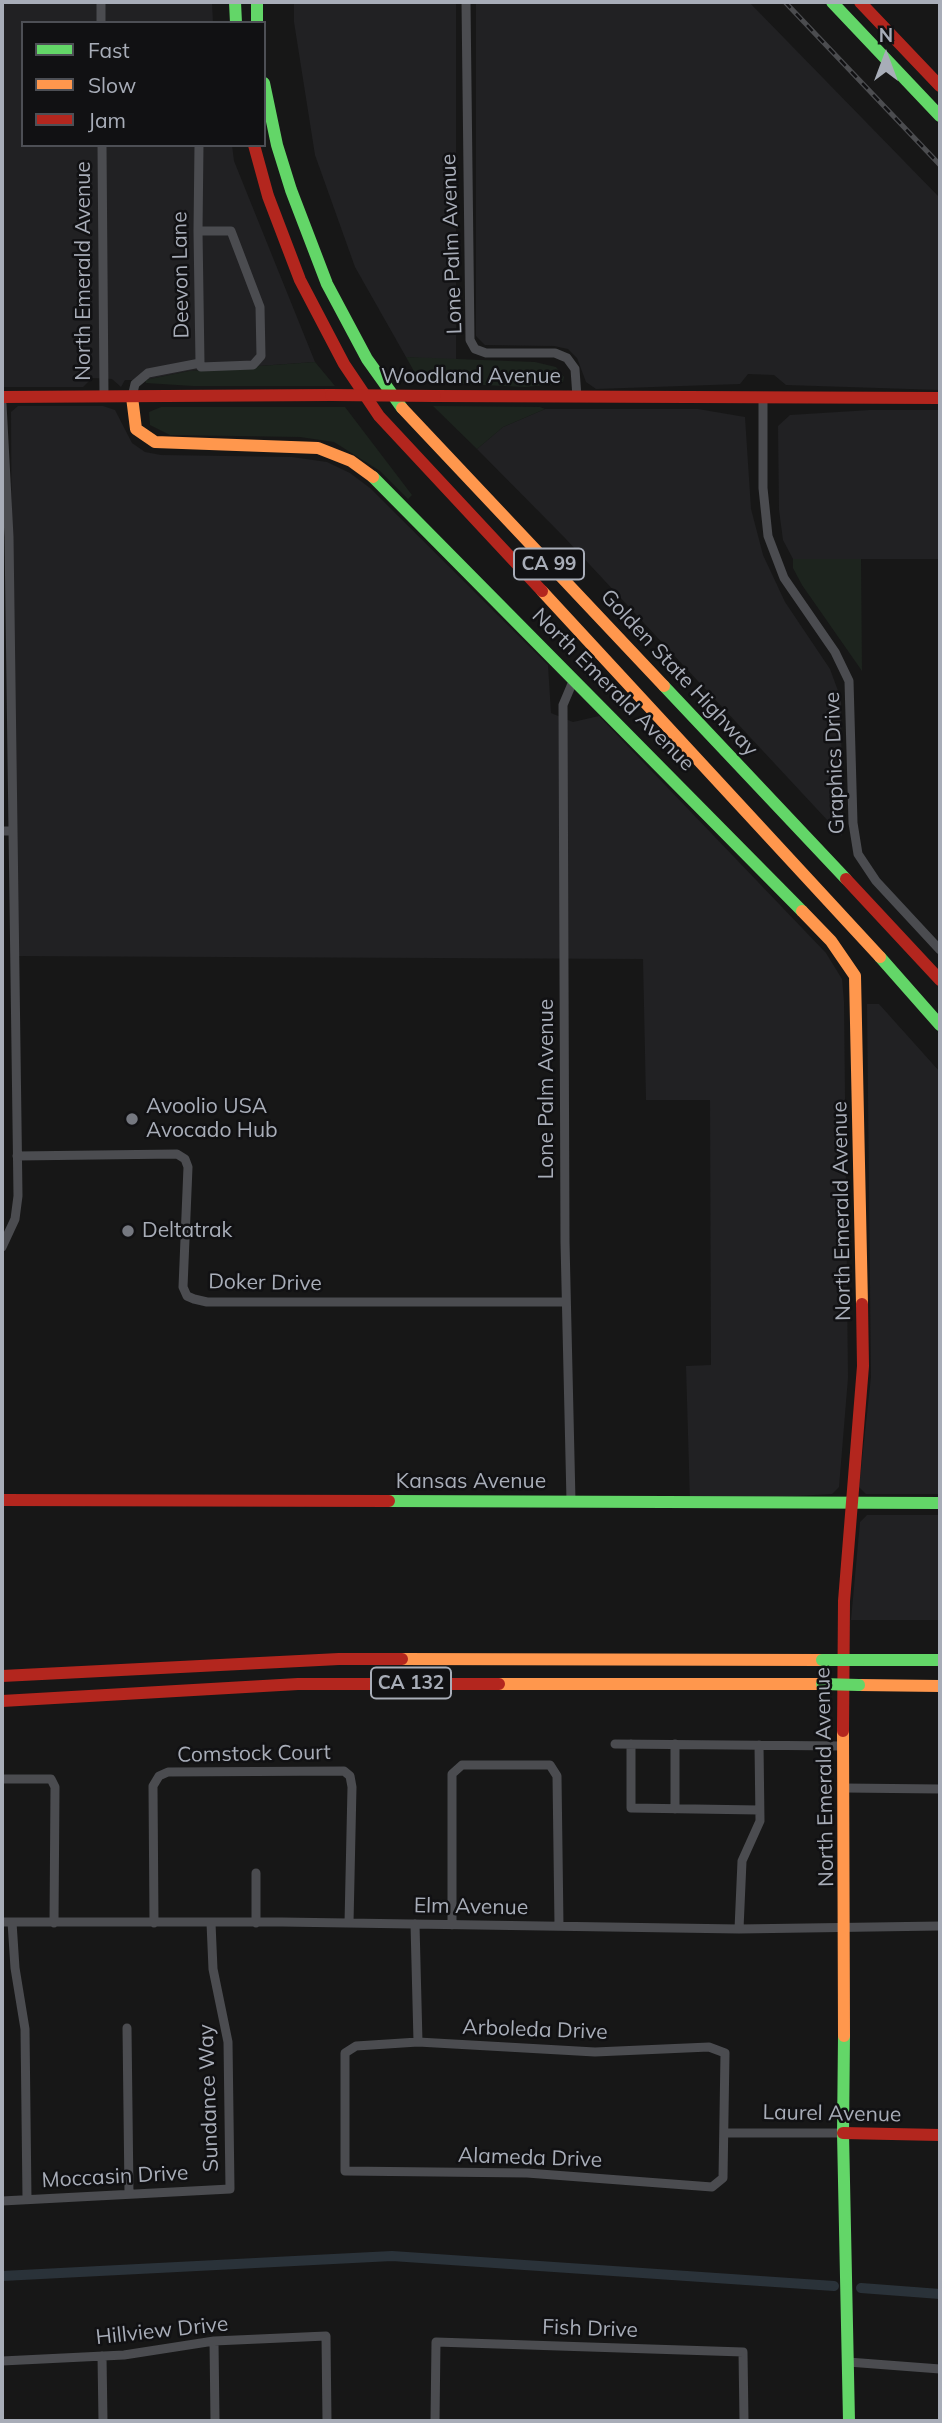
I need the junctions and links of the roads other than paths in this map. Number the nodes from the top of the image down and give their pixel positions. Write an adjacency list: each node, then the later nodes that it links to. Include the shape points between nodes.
1 (101, 2): 7 (street)
2 (236, 2): 8 (main road)
3 (257, 2): 9 (main road)
4 (466, 2): 21 (street, Lone Palm Avenue, via 470,340 475,349 485,353 555,353 567,358 575,369)
5 (832, 2): 12 (main road)
6 (860, 2): 10 (main road)
7 (101, 21)
8 (236, 21)
9 (257, 21)
10 (940, 86)
11 (266, 93): 29 (main road, Golden State Highway / CA 99, via 291,190 327,284 367,359 402,408)
12 (940, 116)
13 (102, 147): 19 (street, North Emerald Avenue)
14 (199, 147): 16 (street, Deevon Lane)
15 (255, 147): 30 (main road, CA 99, via 300,280 344,364 379,416)
16 (198, 231): 17 (street, Deevon Lane); 17 (street, via 231,230 260,307 263,339 261,356 253,365 201,367)
17 (200, 363): 20 (street, Deevon Lane, via 148,373 135,384)
18 (2, 397): 19 (main road, Woodland Avenue)
19 (104, 397): 20 (main road, Woodland Avenue)
20 (132, 397): 21 (main road, Woodland Avenue, bridge); 25 (main road, North Emerald Avenue, via 136,429 155,442 303,446 362,468)
21 (577, 397): 22 (main road, Woodland Avenue)
22 (763, 397): 23 (main road, Woodland Avenue); 28 (street, Graphics Drive, via 768,536 784,578 835,652 849,681 858,853 876,881)
23 (940, 398)
24 (2, 404): 27 (street, via 9,537)
25 (574, 679): 33 (street, Lone Palm Avenue, via 563,705); 36 (main road, North Emerald Avenue, via 831,941 855,976 863,1366)
26 (2, 831): 27 (street)
27 (13, 831): 31 (street)
28 (940, 950)
29 (940, 980)
30 (940, 1025)
31 (17, 1156): 32 (street, via 17,1208); 33 (street, Doker Drive, via 177,1154 185,1159 183,1287 194,1299)
32 (2, 1247)
33 (566, 1302): 35 (street, Lone Palm Avenue)
34 (2, 1500): 35 (main road, Kansas Avenue)
35 (571, 1501): 36 (main road, Kansas Avenue)
36 (853, 1502): 37 (main road, Kansas Avenue); 46 (main road, North Emerald Avenue, via 844,1601)
37 (940, 1503)
38 (940, 1660): 39 (main road, CA 132, bridge, via 314,1660)
39 (2, 1676)
40 (940, 1686): 41 (main road, CA 132, bridge, via 298,1684)
41 (2, 1701)
42 (615, 1744): 43 (street)
43 (631, 1744): 44 (street); 50 (street, via 631,1808)
44 (675, 1744): 45 (street); 50 (street)
45 (759, 1745): 46 (street); 51 (street)
46 (843, 1745): 48 (main road, North Emerald Avenue)
47 (2, 1779): 55 (street, via 51,1779 54,1787)
48 (844, 1788): 49 (street); 63 (main road, North Emerald Avenue)
49 (940, 1789)
50 (675, 1809): 51 (street)
51 (759, 1810): 65 (street, via 758,1829 741,1866)
52 (256, 1873): 58 (street)
53 (2, 1922): 54 (street, Elm Avenue)
54 (12, 1922): 55 (street, Elm Avenue); 74 (street, via 24,2029)
55 (54, 1923): 56 (street, Elm Avenue)
56 (154, 1923): 57 (street, Elm Avenue); 59 (street, Comstock Court, via 153,1786 159,1776 168,1772 344,1771 352,1787)
57 (211, 1923): 58 (street, Elm Avenue); 72 (street, Sundance Way, via 213,1969 228,2042)
58 (256, 1923): 59 (street, Elm Avenue)
59 (349, 1923): 60 (street, Elm Avenue)
60 (415, 1924): 61 (street, Elm Avenue); 67 (street)
61 (452, 1925): 62 (street, Elm Avenue); 62 (street, via 452,1773 462,1765 550,1765 557,1776)
62 (559, 1926): 65 (street, Elm Avenue)
63 (846, 1926): 64 (street, Elm Avenue); 65 (street, Elm Avenue); 69 (main road, North Emerald Avenue)
64 (940, 1926)
65 (739, 1928)
66 (127, 2028): 73 (street)
67 (418, 2042): 68 (street, Arboleda Drive, via 594,2052 709,2047 724,2053); 71 (street, Arboleda Drive, via 356,2046 345,2053)
68 (724, 2133): 69 (street, Laurel Avenue); 71 (street, Alameda Drive, via 723,2178 712,2187 527,2174)
69 (844, 2133): 70 (main road, Laurel Avenue); 79 (main road, North Emerald Avenue)
70 (940, 2135)
71 (345, 2171)
72 (230, 2189): 73 (street, Moccasin Drive)
73 (129, 2194): 74 (street, Moccasin Drive)
74 (27, 2199): 75 (street, Moccasin Drive)
75 (2, 2201)
76 (215, 2341): 77 (street, Hillview Drive); 82 (street); 83 (street, Hillview Drive, via 326,2336)
77 (102, 2356): 78 (street, Hillview Drive); 81 (street)
78 (2, 2361)
79 (848, 2362): 80 (street); 86 (main road, North Emerald Avenue)
80 (940, 2369)
81 (103, 2421)
82 (215, 2421)
83 (327, 2421)
84 (435, 2421): 85 (street, Fish Drive, via 436,2342 743,2352)
85 (744, 2421)
86 (849, 2421)

